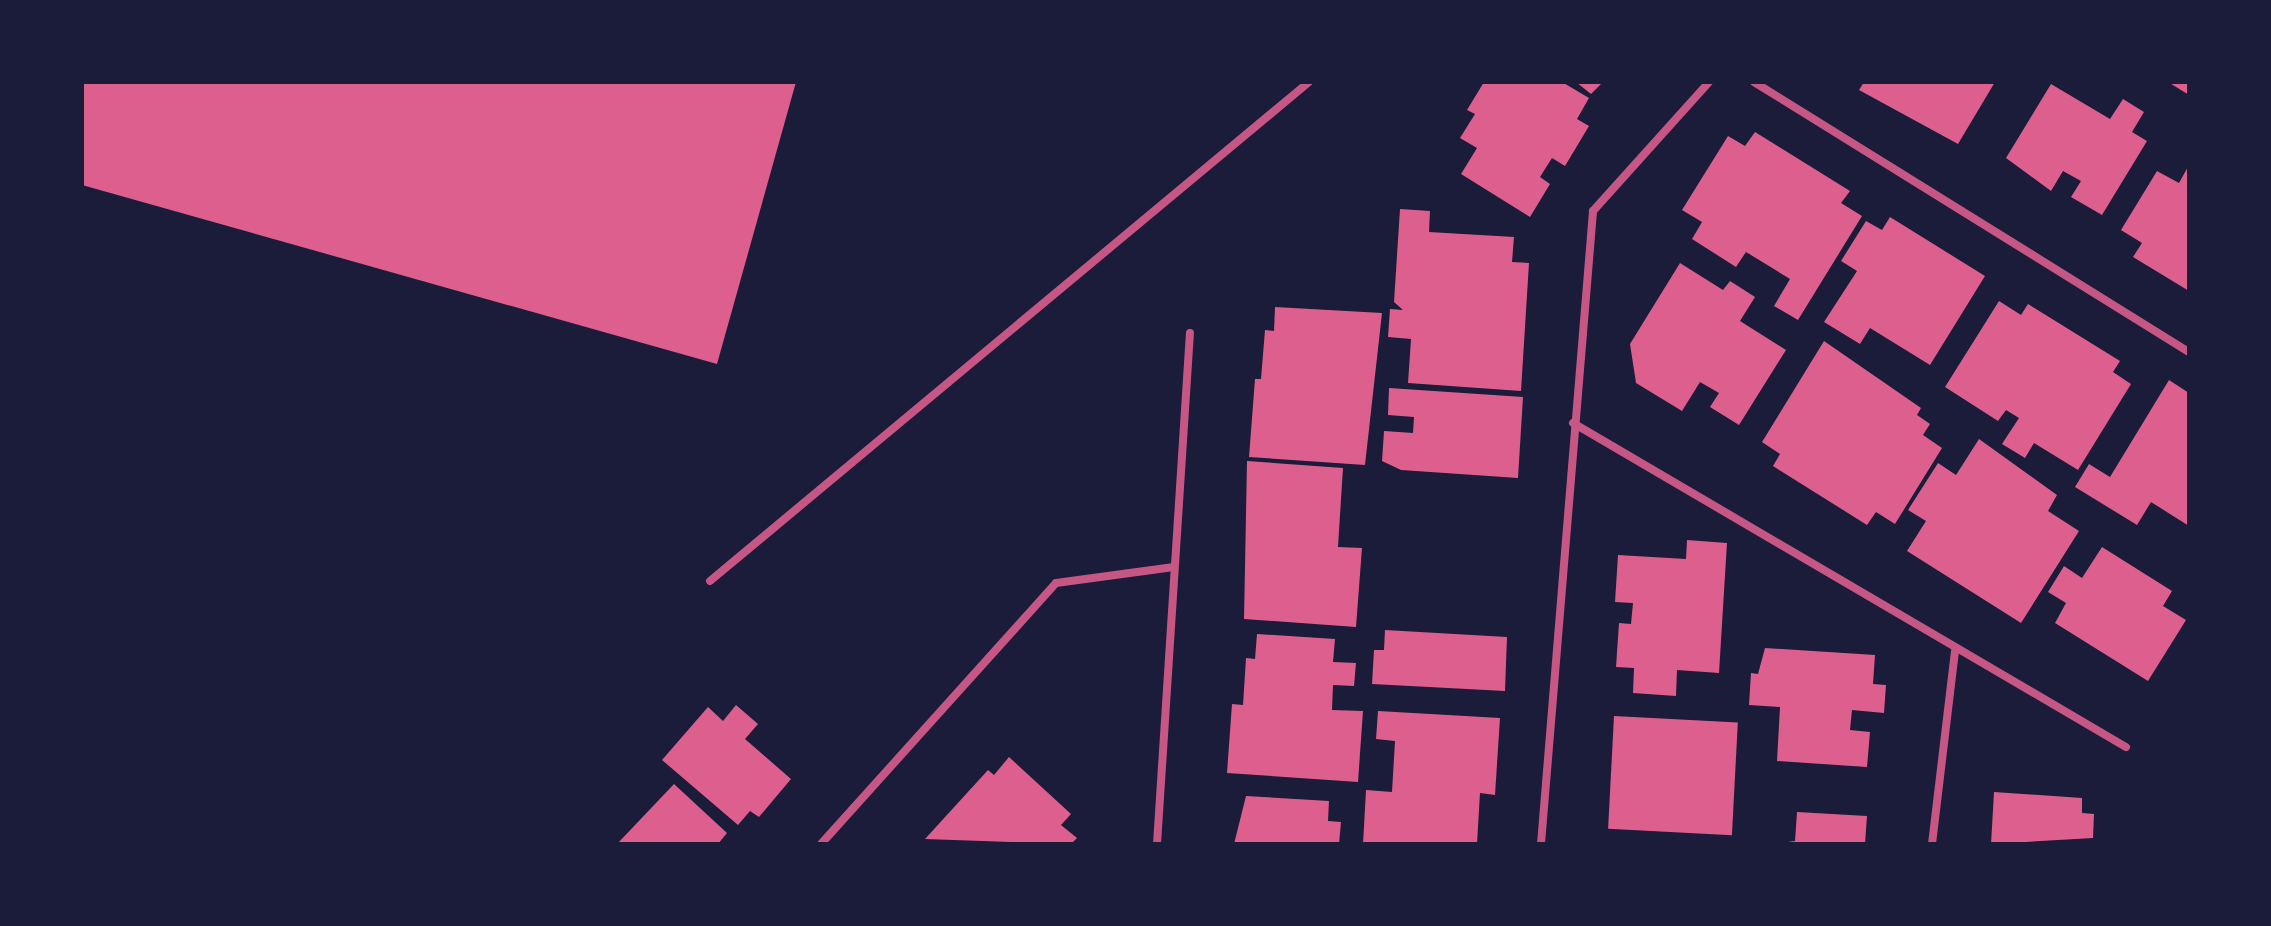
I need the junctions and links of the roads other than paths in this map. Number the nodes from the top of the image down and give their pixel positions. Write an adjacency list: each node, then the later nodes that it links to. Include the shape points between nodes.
1 (1309, 82): 8 (street)
2 (1709, 82): 6 (street, via 1593,211)
3 (1754, 82): 5 (street)
4 (1190, 333): 7 (street)
5 (2189, 352)
6 (1573, 423): 9 (street); 13 (street)
7 (1174, 567): 11 (street, via 1056,583); 12 (street)
8 (710, 581)
9 (1955, 651): 10 (street); 14 (street)
10 (2126, 747)
11 (821, 844)
12 (1157, 844)
13 (1541, 844)
14 (1932, 844)

